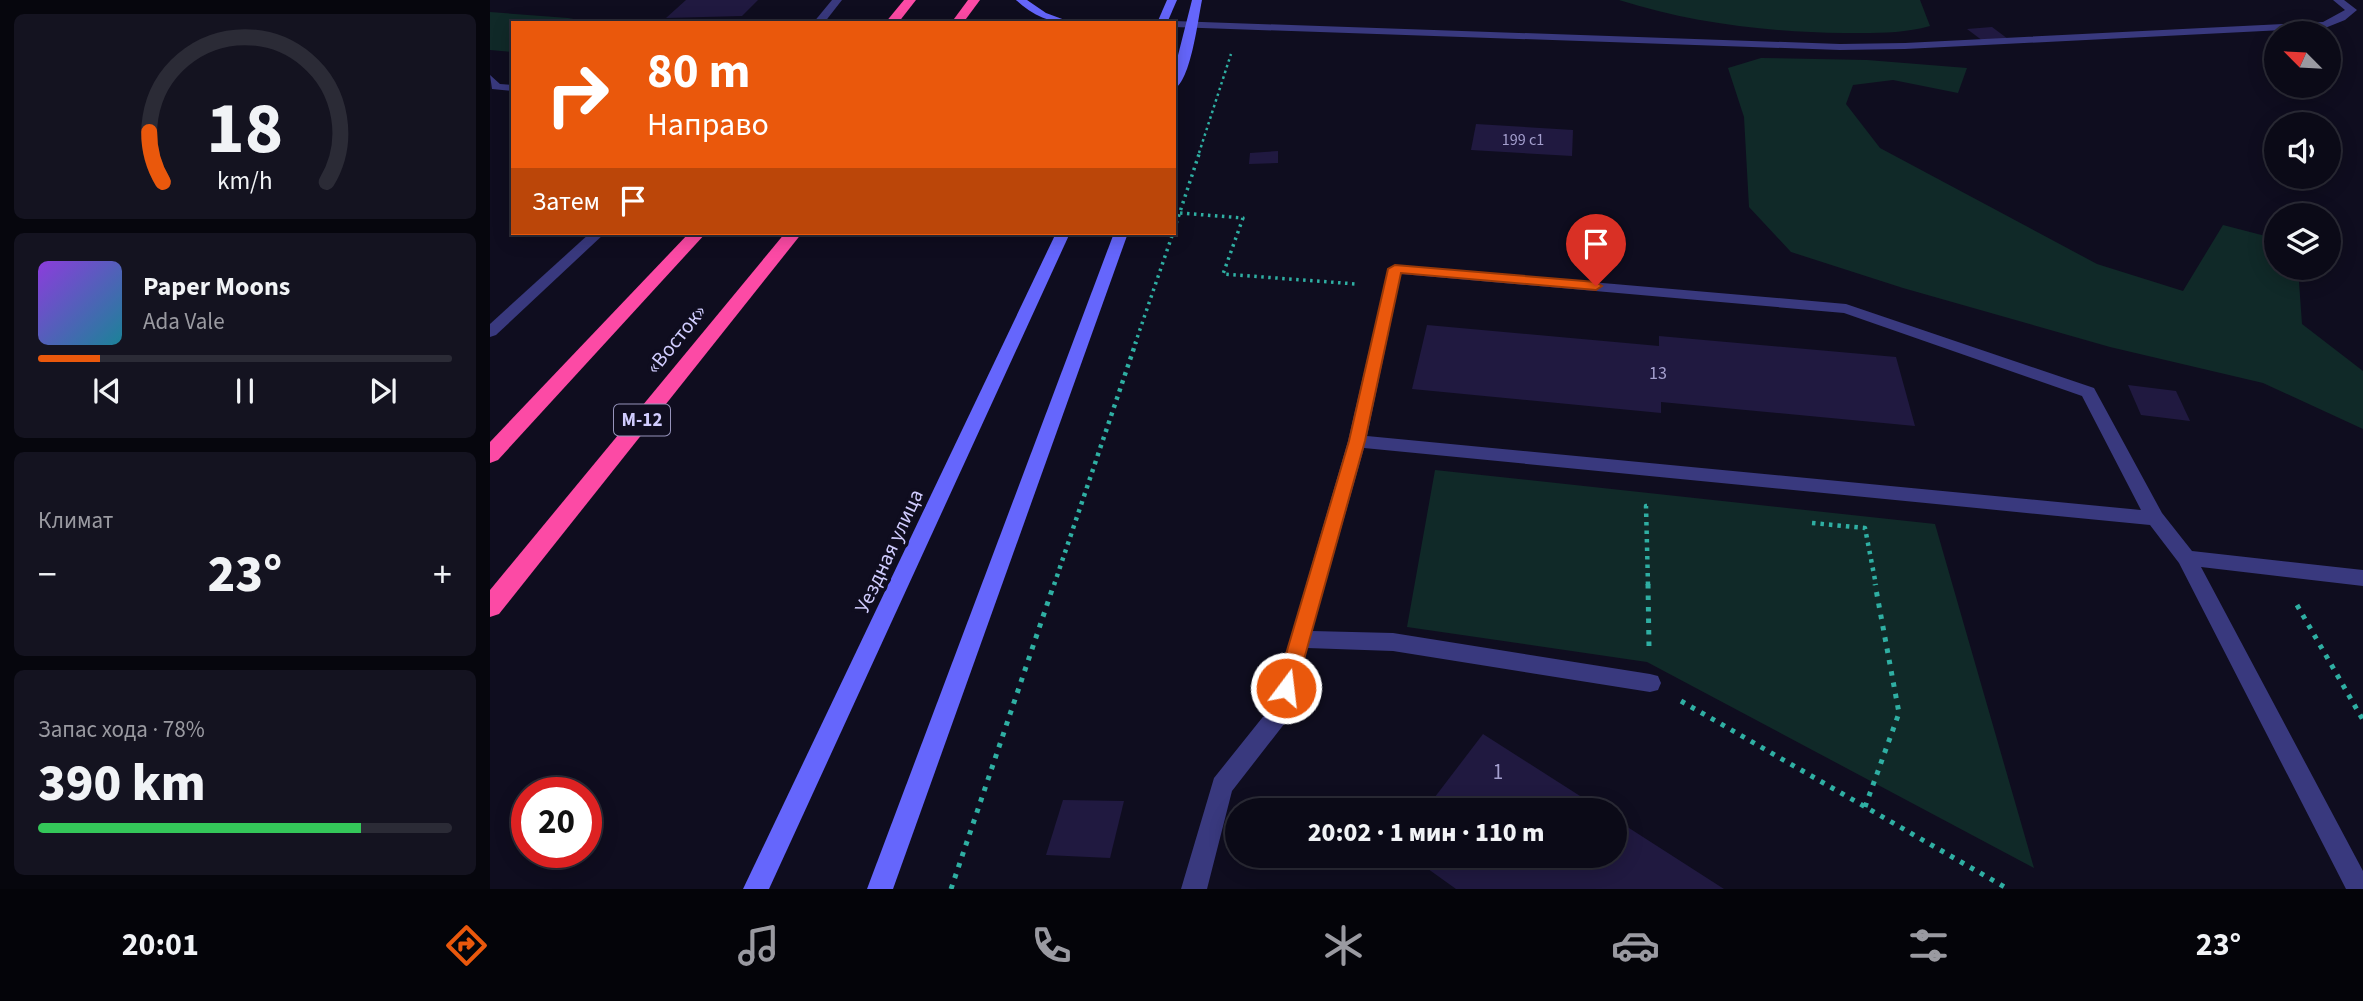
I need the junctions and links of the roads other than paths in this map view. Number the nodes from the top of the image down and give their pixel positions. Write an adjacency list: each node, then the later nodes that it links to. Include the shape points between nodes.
1 (837, 0): 8 (lane)
2 (910, 0): 9 (highway)
3 (974, 0): 10 (highway)
4 (1021, 0): 11 (street, via 1042,15)
5 (1172, 0): 12 (street)
6 (1197, 0): 14 (street)
7 (2339, 0): 14 (lane, via 2351,10 2325,25 1905,46)
8 (820, 21)
9 (893, 21)
10 (958, 21)
11 (1062, 21)
12 (1163, 21)
13 (1176, 24): 14 (lane)
14 (1190, 24): 16 (street)
15 (490, 78): 17 (lane, via 496,87)
16 (1176, 80)
17 (511, 88)
18 (596, 235): 23 (lane)
19 (696, 235): 25 (highway)
20 (792, 235): 29 (highway, «Восток» / М-12)
21 (1062, 235): 32 (street, Уездная улица)
22 (1120, 235): 33 (street)
23 (490, 332)
24 (1357, 441): 26 (lane); 26 (lane, via 1395,269 1846,309 2088,392); 30 (lane)
25 (490, 456)
26 (2155, 518): 27 (lane)
27 (2186, 558): 28 (lane); 35 (lane)
28 (2363, 578)
29 (490, 607)
30 (1299, 639): 31 (lane, via 1393,642); 34 (lane, via 1280,712 1222,786)
31 (1650, 683)
32 (756, 889)
33 (880, 889)
34 (1194, 889)
35 (2358, 889)

